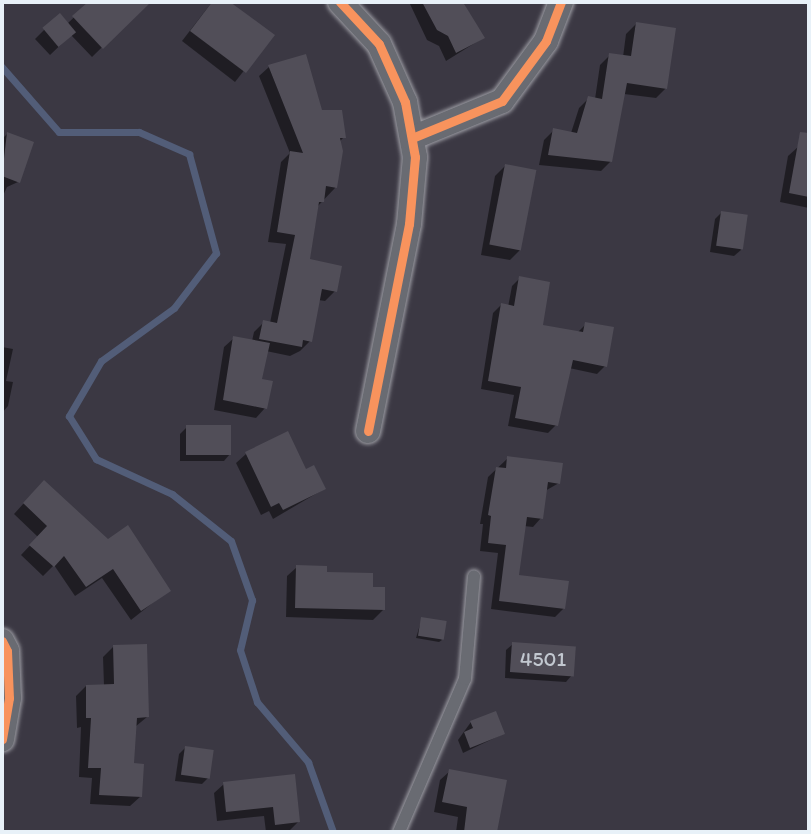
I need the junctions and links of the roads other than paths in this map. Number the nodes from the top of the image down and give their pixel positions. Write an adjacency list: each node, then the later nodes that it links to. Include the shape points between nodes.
1 (340, 2): 3 (street, via 379,44 405,102)
2 (561, 2): 3 (street, via 546,41 502,101)
3 (412, 138): 4 (street, via 415,157 409,224)
4 (368, 431)
5 (474, 576): 8 (lane, via 464,679)
6 (2, 640): 7 (street, via 7,651 9,698)
7 (2, 739)
8 (399, 832)

